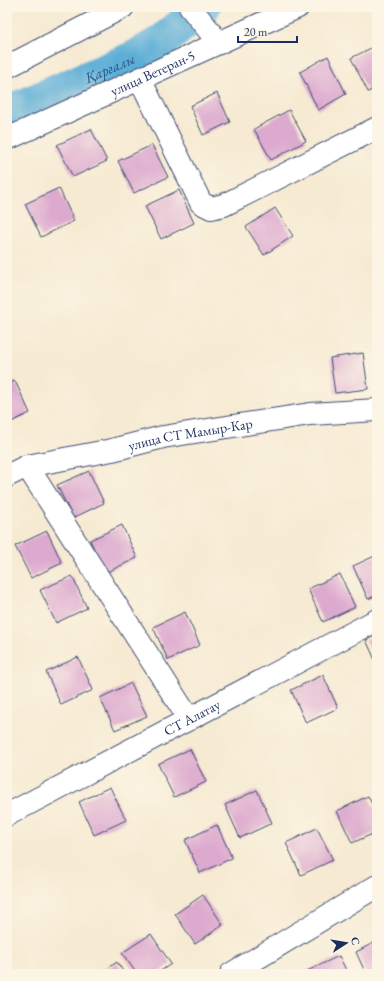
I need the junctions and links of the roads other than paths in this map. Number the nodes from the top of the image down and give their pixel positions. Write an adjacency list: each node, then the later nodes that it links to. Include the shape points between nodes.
1 (123, 7): 5 (street)
2 (190, 7): 4 (street)
3 (298, 7): 4 (street, улица Ветеран-5)
4 (219, 43): 6 (street, улица Ветеран-5)
5 (7, 67)
6 (140, 79): 7 (street, via 201,203 211,208 224,206); 8 (street, улица Ветеран-5)
7 (377, 128)
8 (7, 139)
9 (377, 410): 10 (street, улица СТ Мамыр-Кар, via 310,414 163,437 112,450)
10 (27, 466): 11 (street, улица СТ Мамыр-Кар); 13 (street)
11 (7, 476)
12 (377, 620): 13 (street, СТ Алатау)
13 (189, 719): 14 (street, СТ Алатау)
14 (7, 815)
15 (377, 886): 16 (street)
16 (232, 974)

